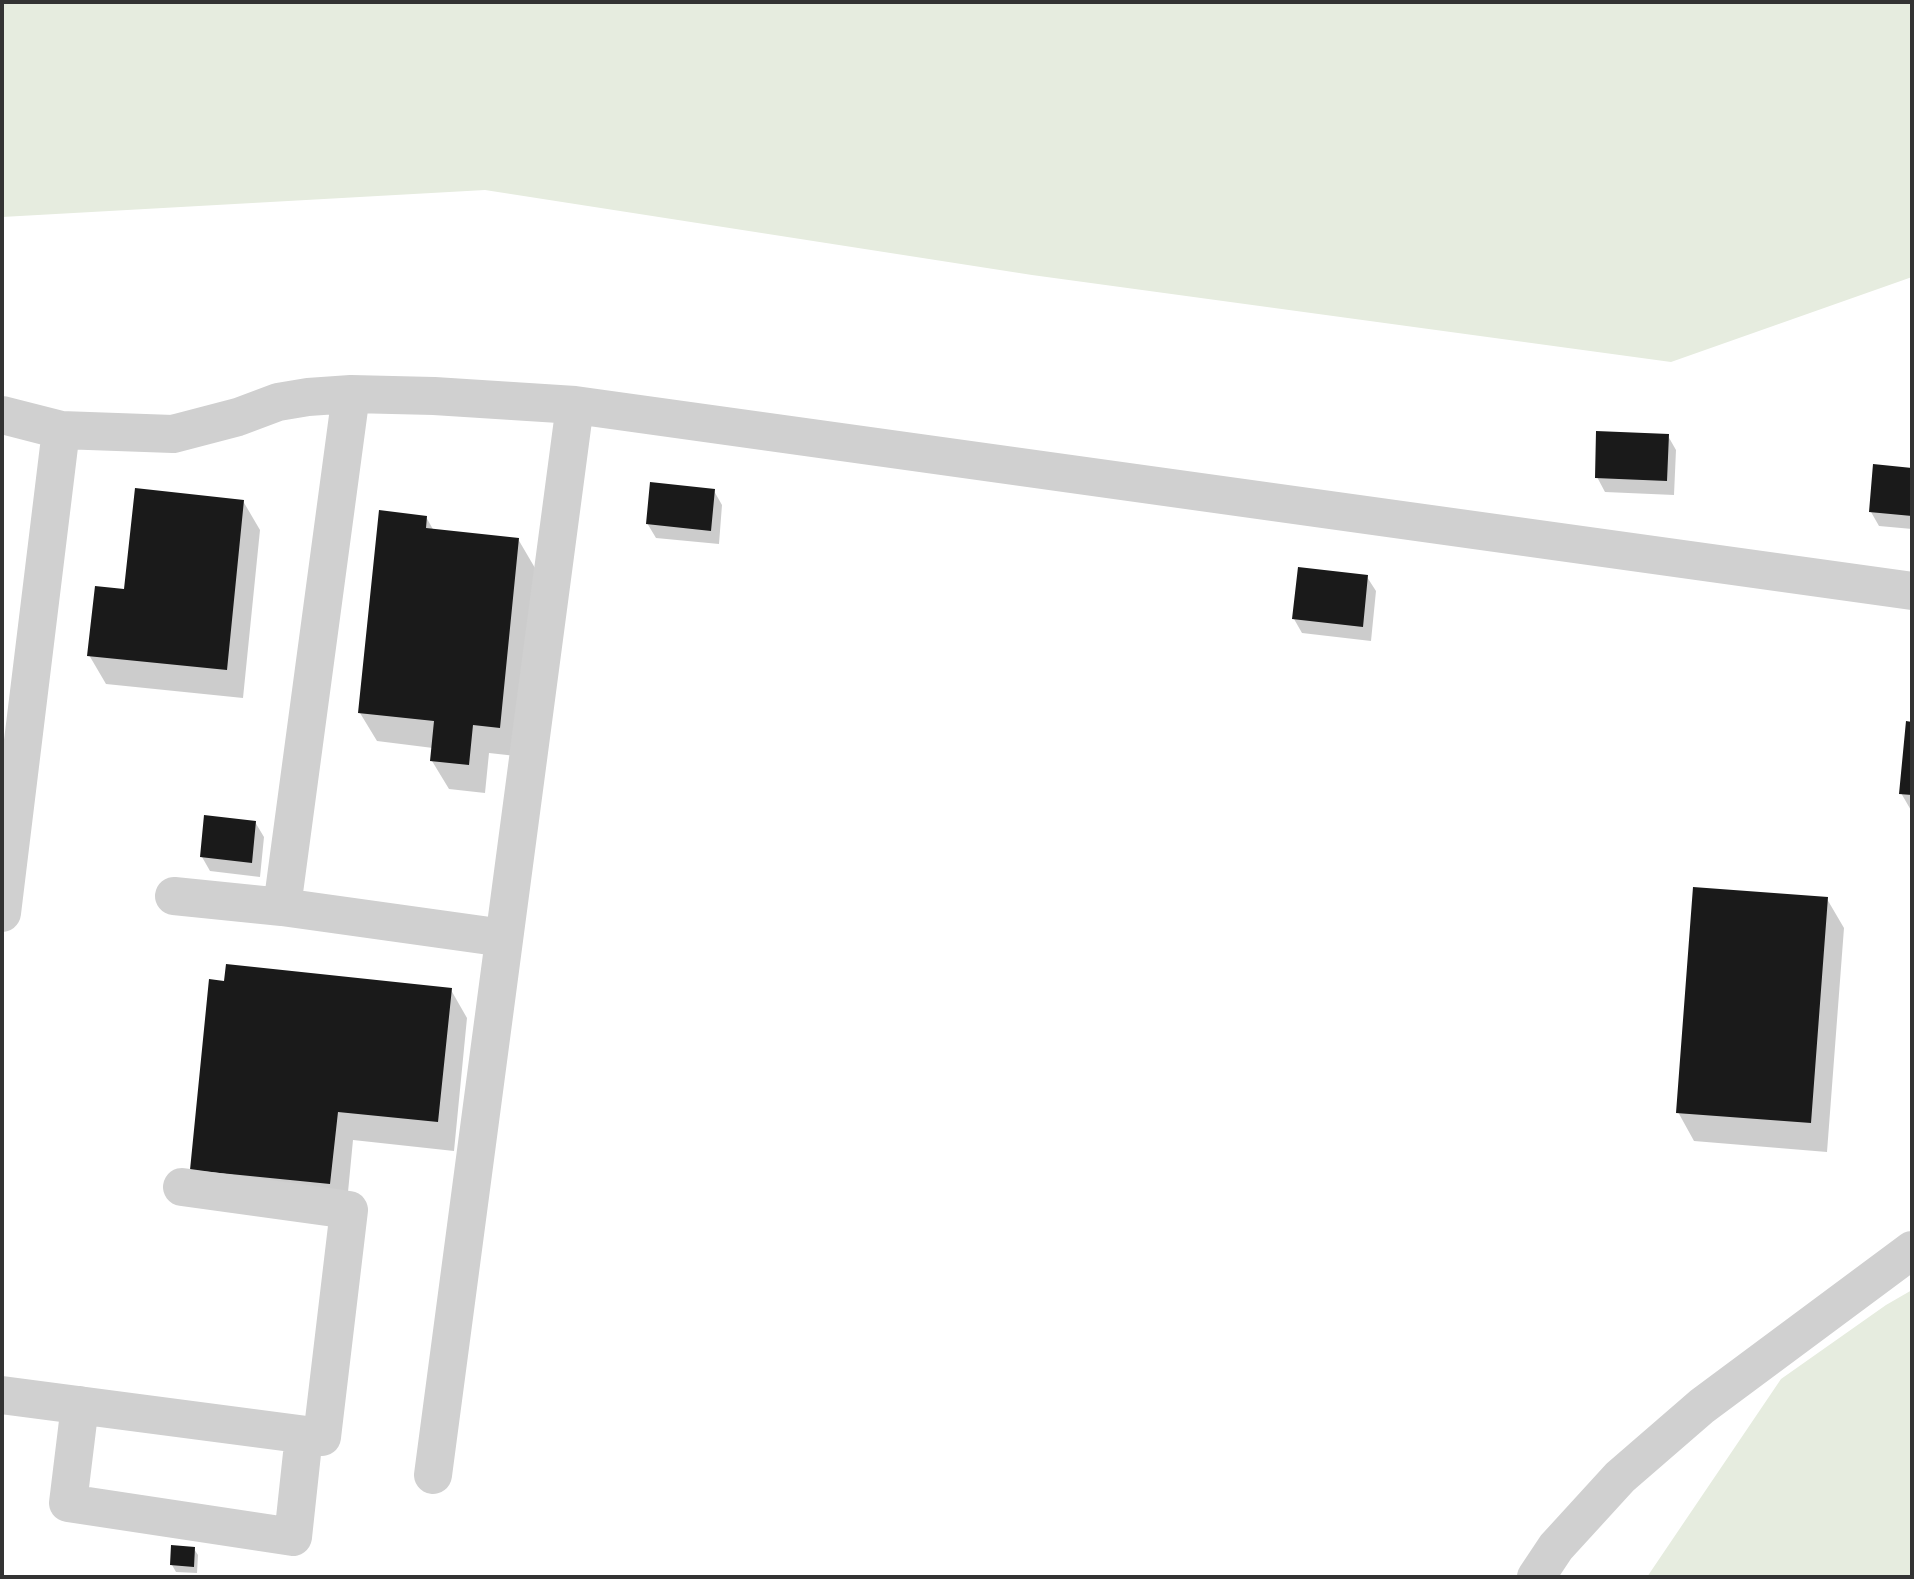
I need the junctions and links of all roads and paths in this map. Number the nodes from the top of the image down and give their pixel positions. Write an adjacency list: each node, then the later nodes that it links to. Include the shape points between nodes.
1 (351, 394): 2 (street); 4 (street, via 278,402 173,434); 7 (street)
2 (575, 405): 5 (street); 9 (street)
3 (2, 415): 4 (street)
4 (61, 430): 8 (street)
5 (1912, 591)
6 (174, 897): 7 (street)
7 (282, 908): 9 (street)
8 (2, 912)
9 (504, 938): 15 (street)
10 (182, 1187): 14 (street, via 349,1210 322,1437)
11 (1912, 1250): 16 (street, via 1702,1406 1619,1477 1556,1547)
12 (2, 1395): 13 (street)
13 (80, 1405): 14 (street); 14 (street, via 68,1503 293,1537)
14 (304, 1435)
15 (433, 1475)
16 (1536, 1577)

